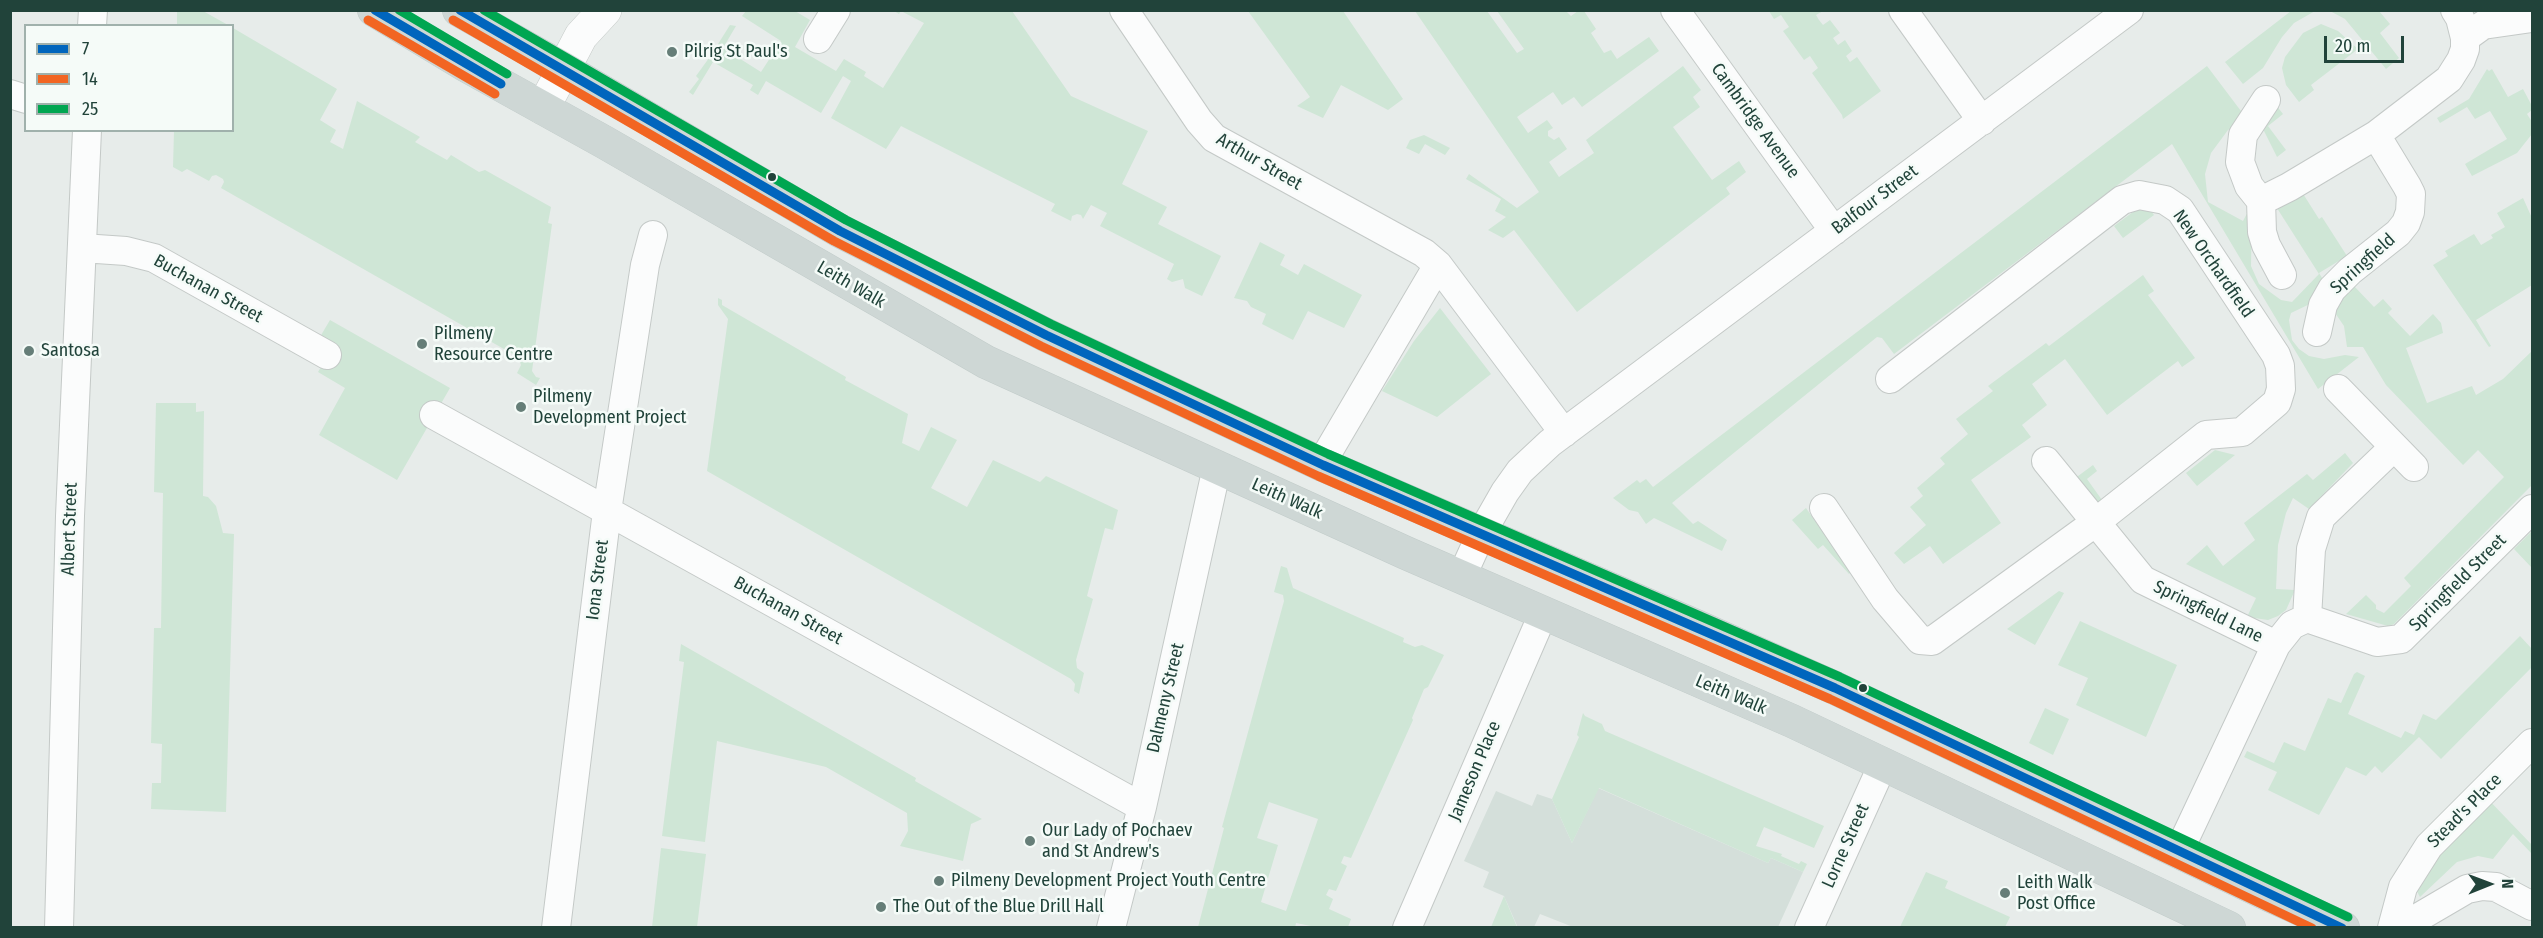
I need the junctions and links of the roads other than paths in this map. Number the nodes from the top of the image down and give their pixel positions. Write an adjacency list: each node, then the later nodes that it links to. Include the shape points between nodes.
1 (374, 10): 15 (main road, Leith Walk)
2 (459, 10): 13 (main road)
3 (605, 10): 13 (street, via 581,36)
4 (836, 10): 12 (street)
5 (1124, 10): 23 (street, Arthur Street, via 1198,121 1214,138 1424,252)
6 (1675, 10): 20 (street, Cambridge Avenue)
7 (1903, 10): 16 (street)
8 (2129, 10): 16 (street, Balfour Street)
9 (2455, 10): 11 (street)
10 (2532, 18): 11 (street, via 2483,25)
11 (2465, 38): 18 (street, via 2461,60 2449,79)
12 (818, 39)
13 (562, 68): 15 (street); 33 (main road, via 840,231 1046,335)
14 (2266, 100): 19 (street, via 2248,124 2240,152 2245,179)
15 (543, 108): 34 (main road, Leith Walk, via 986,363)
16 (1982, 121): 20 (street, Balfour Street)
17 (87, 132): 22 (street, Albert Street)
18 (2376, 135): 19 (street); 25 (street, Springfield, via 2411,194 2410,212 2398,232 2332,289 2323,305)
19 (2261, 201): 24 (street, via 2262,232)
20 (1834, 231): 30 (street, Balfour Street)
21 (653, 235): 38 (street, Iona Street)
22 (82, 248): 26 (street, Buchanan Street, via 154,258); 51 (street, Albert Street)
23 (1438, 265): 30 (street, Arthur Street); 33 (street)
24 (2282, 275)
25 (2317, 332)
26 (327, 355)
27 (1890, 379): 39 (street, New Orchardfield, via 2122,200 2153,196 2180,210 2276,355 2281,389 2277,402 2242,432 2206,435)
28 (2338, 389): 31 (street)
29 (434, 415): 38 (street, Buchanan Street)
30 (1564, 433): 40 (street, Balfour Street, via 1520,471)
31 (2394, 447): 35 (street); 43 (street, via 2321,517 2311,549)
32 (2046, 461): 39 (street)
33 (1323, 465): 40 (main road)
34 (1217, 467): 41 (main road, Leith Walk); 47 (street, Dalmeny Street)
35 (2414, 467)
36 (1824, 508): 39 (street, New Orchardfield, via 1885,599 1920,640 1932,641)
37 (2532, 509): 43 (street, Springfield Street, via 2401,639 2377,642)
38 (607, 511): 47 (street, Buchanan Street); 52 (street, Iona Street)
39 (2096, 522): 44 (street, Springfield Lane, via 2143,579)
40 (1480, 534): 41 (street, Balfour Street); 48 (main road, via 1824,683)
41 (1461, 578): 42 (main road, Leith Walk)
42 (1543, 614): 46 (main road, Leith Walk); 54 (street, Jameson Place)
43 (2307, 618): 44 (street, via 2292,624)
44 (2276, 645): 48 (street)
45 (2532, 743): 50 (street, Stead's Place, via 2429,846 2403,887)
46 (1883, 764): 55 (street, Lorne Street); 56 (main road, Leith Walk)
47 (1142, 807): 53 (street, Dalmeny Street)
48 (2179, 851): 57 (main road)
49 (2532, 906): 50 (street, Stead's Place, via 2496,887 2482,886 2467,888 2414,920)
50 (2394, 923)
51 (59, 927)
52 (556, 927)
53 (1111, 927)
54 (1407, 927)
55 (1809, 927)
56 (2228, 927)
57 (2343, 927)

